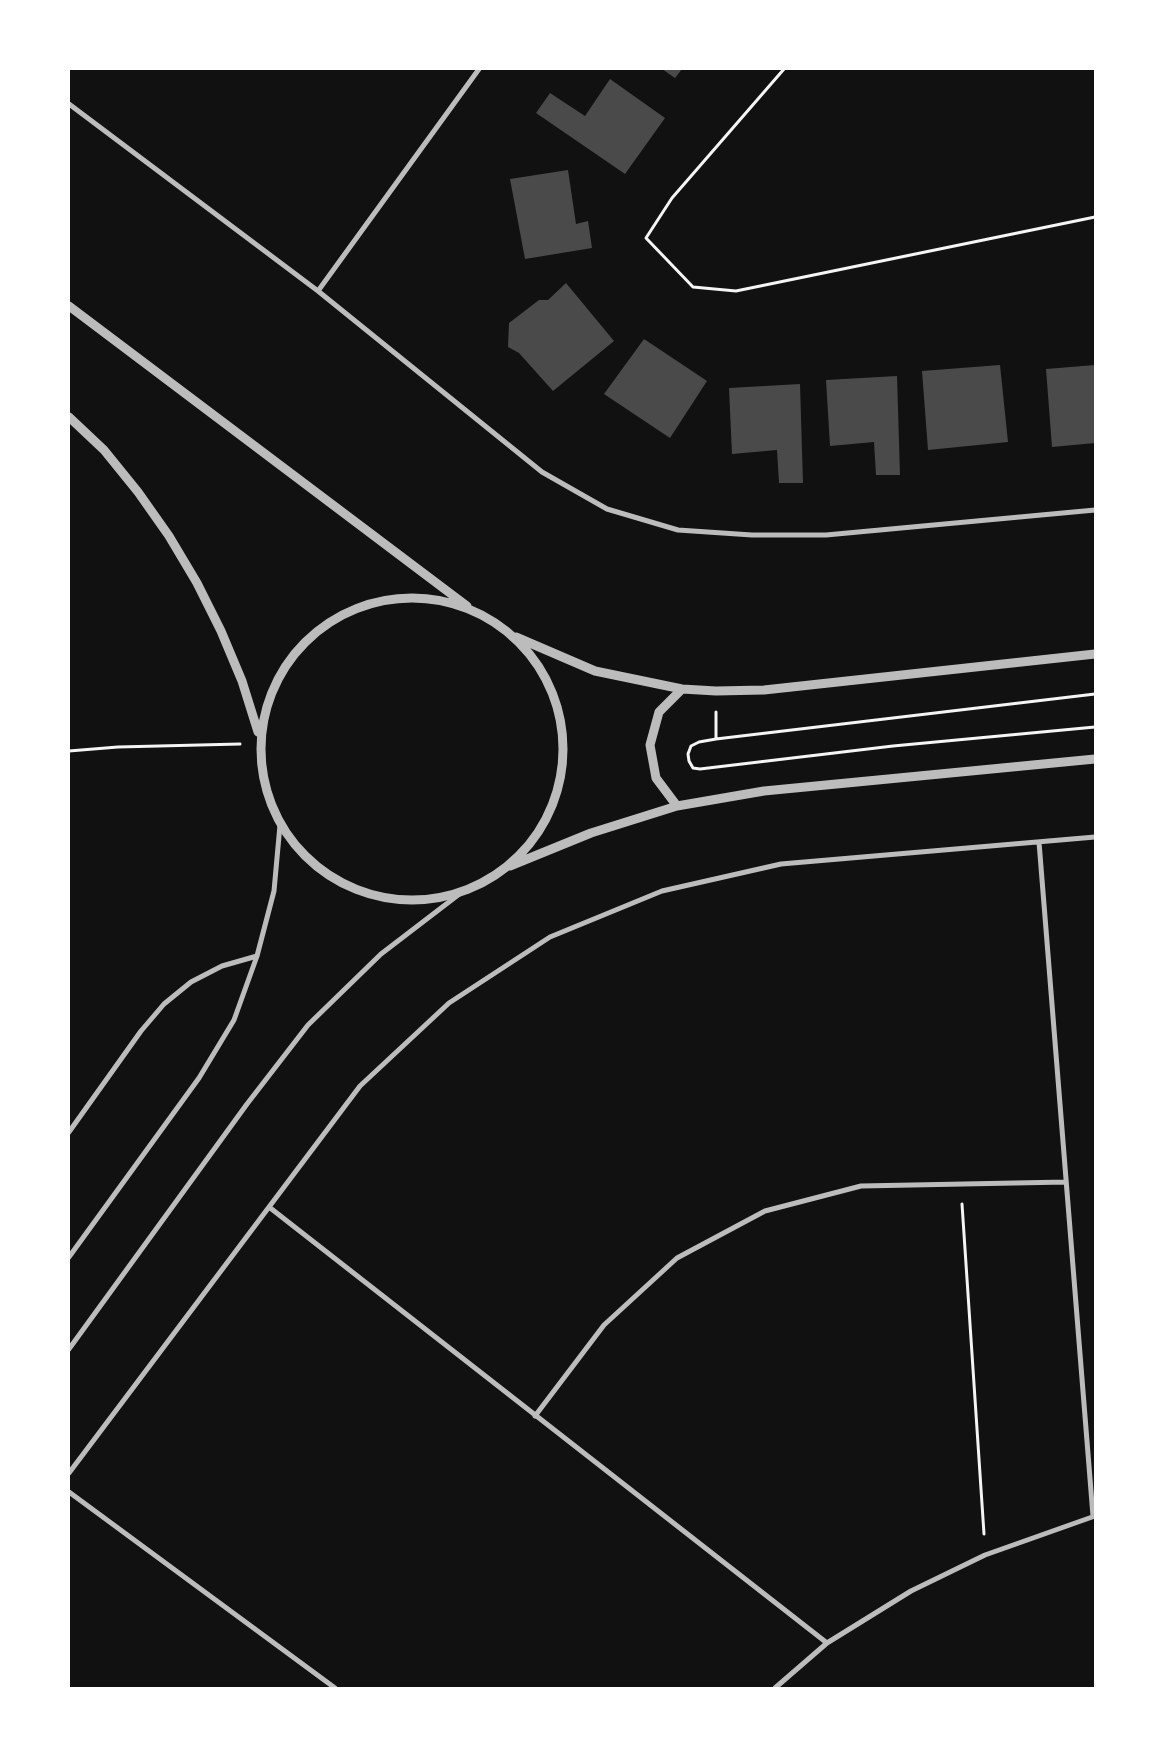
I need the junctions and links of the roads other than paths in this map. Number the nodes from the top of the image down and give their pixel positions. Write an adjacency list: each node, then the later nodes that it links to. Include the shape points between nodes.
1 (480, 69): 3 (street)
2 (69, 104): 3 (street)
3 (318, 291): 6 (street, via 542,472 607,508 678,530 826,535)
4 (69, 306): 7 (street)
5 (69, 417): 11 (street, via 138,492 197,583 242,681)
6 (1095, 510)
7 (469, 608): 8 (street); 11 (street, via 424,598 386,600 334,618 298,648 273,687)
8 (515, 636): 10 (street, via 595,671); 17 (street, via 547,678 563,727 562,780 542,828)
9 (1095, 654): 10 (street, via 764,690)
10 (682, 689): 13 (street, via 659,712 650,745 656,778)
11 (258, 732): 14 (street, via 264,786)
12 (1095, 759): 13 (street, via 764,791)
13 (677, 806): 17 (street, via 591,833)
14 (280, 825): 18 (street, via 314,865 359,891 410,901); 19 (street, via 274,891)
15 (1095, 838): 16 (street)
16 (1039, 842): 21 (street); 22 (street, via 781,864 662,890 550,937 448,1003 360,1086)
17 (508, 868): 18 (street)
18 (462, 892): 24 (street, via 381,954 308,1025 246,1104)
19 (257, 956): 20 (street, via 222,966 191,982 164,1004); 23 (street, via 234,1020 199,1078)
20 (69, 1132)
21 (1066, 1182): 25 (street, via 861,1186 765,1211 677,1258 604,1325); 28 (street)
22 (269, 1207): 25 (street); 26 (street)
23 (69, 1257)
24 (69, 1349)
25 (535, 1416): 29 (street)
26 (69, 1474)
27 (69, 1492): 30 (street)
28 (1094, 1516): 29 (street, via 985,1555 911,1590)
29 (827, 1643): 31 (street)
30 (335, 1688)
31 (775, 1688)

